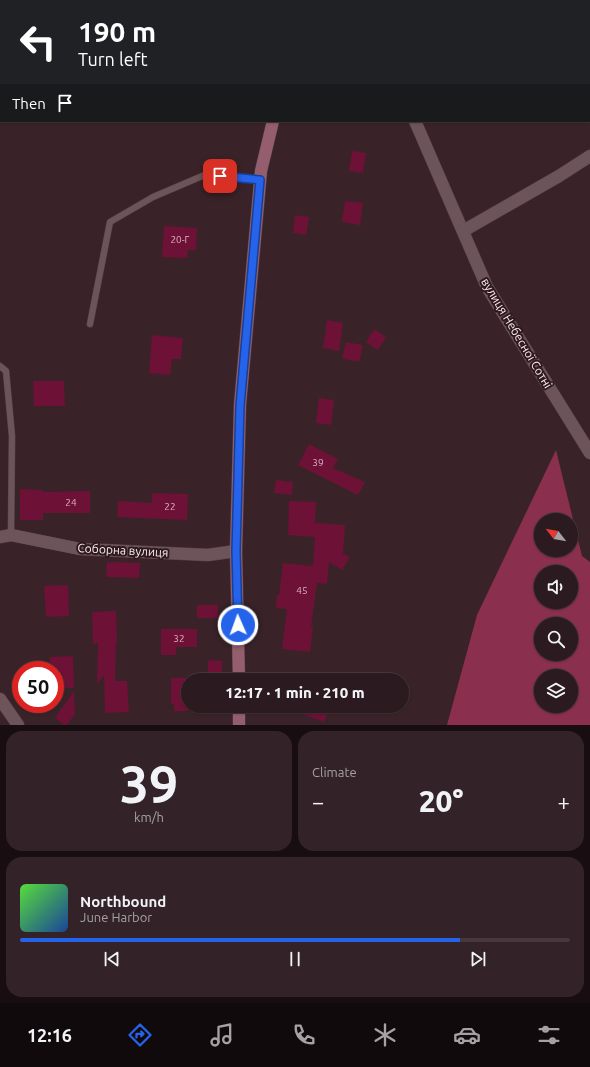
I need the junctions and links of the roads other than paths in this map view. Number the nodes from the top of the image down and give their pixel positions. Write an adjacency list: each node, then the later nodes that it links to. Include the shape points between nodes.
1 (273, 122): 4 (main road)
2 (415, 122): 5 (street, вулиця Небесної Сотні)
3 (590, 156): 5 (street)
4 (260, 180): 6 (lane, via 207,174 153,197 110,222); 10 (main road, via 240,406)
5 (463, 231): 8 (street, вулиця Небесної Сотні, via 487,287)
6 (90, 324)
7 (0, 366): 9 (lane, via 6,371 12,436)
8 (590, 452)
9 (5, 536): 10 (street, Соборна вулиця, via 80,549 208,555)
10 (236, 551): 11 (main road)
11 (239, 673)
12 (0, 699): 14 (street)
13 (239, 713): 15 (main road)
14 (18, 725)
15 (239, 725)

